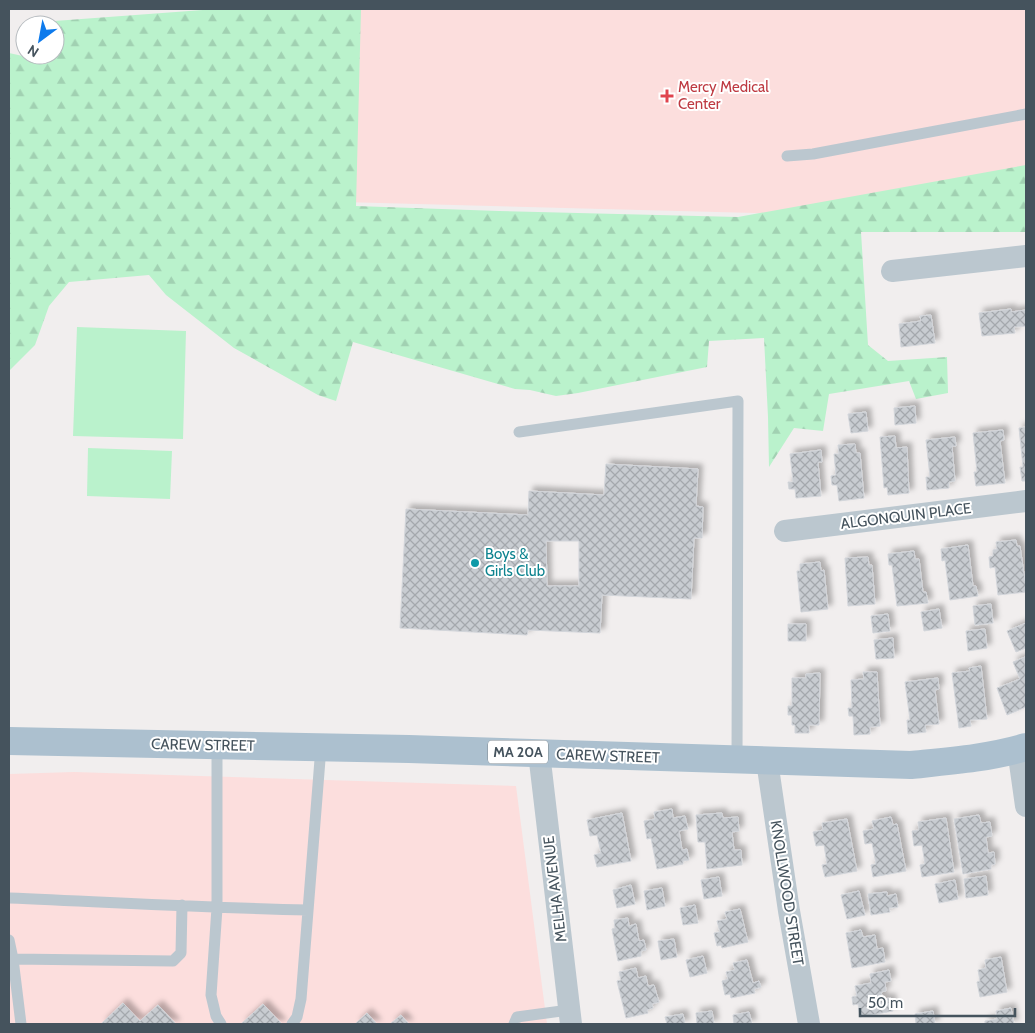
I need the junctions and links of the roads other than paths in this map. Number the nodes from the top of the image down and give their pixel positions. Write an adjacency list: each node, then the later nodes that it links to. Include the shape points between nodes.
1 (1026, 114): 2 (lane, via 813,154)
2 (787, 156)
3 (1026, 256): 4 (street)
4 (892, 271)
5 (519, 432): 13 (lane, via 738,401)
6 (1026, 502): 7 (street, ALGONQUIN PLACE)
7 (785, 530)
8 (9, 741): 9 (main road, CAREW STREET / MA 20A)
9 (217, 746): 10 (main road, CAREW STREET / MA 20A); 18 (lane)
10 (321, 747): 12 (main road, CAREW STREET / MA 20A); 19 (lane)
11 (1022, 748): 14 (main road, CAREW STREET / MA 20A, via 972,759 911,765); 15 (street)
12 (539, 753): 13 (main road, CAREW STREET / MA 20A); 22 (street, MELHA AVENUE)
13 (737, 760): 14 (main road, CAREW STREET / MA 20A)
14 (767, 761): 27 (street, KNOLLWOOD STREET)
15 (1026, 806)
16 (9, 898): 17 (lane)
17 (182, 905): 18 (lane); 21 (lane, via 181,953 173,961)
18 (217, 908): 19 (lane); 24 (lane, via 211,995)
19 (308, 910): 25 (lane, via 301,999)
20 (9, 940): 21 (lane)
21 (13, 959): 23 (lane)
22 (570, 1017): 26 (lane, via 517,1017)
23 (21, 1024)
24 (221, 1024)
25 (292, 1024)
26 (514, 1024)
27 (809, 1024)

